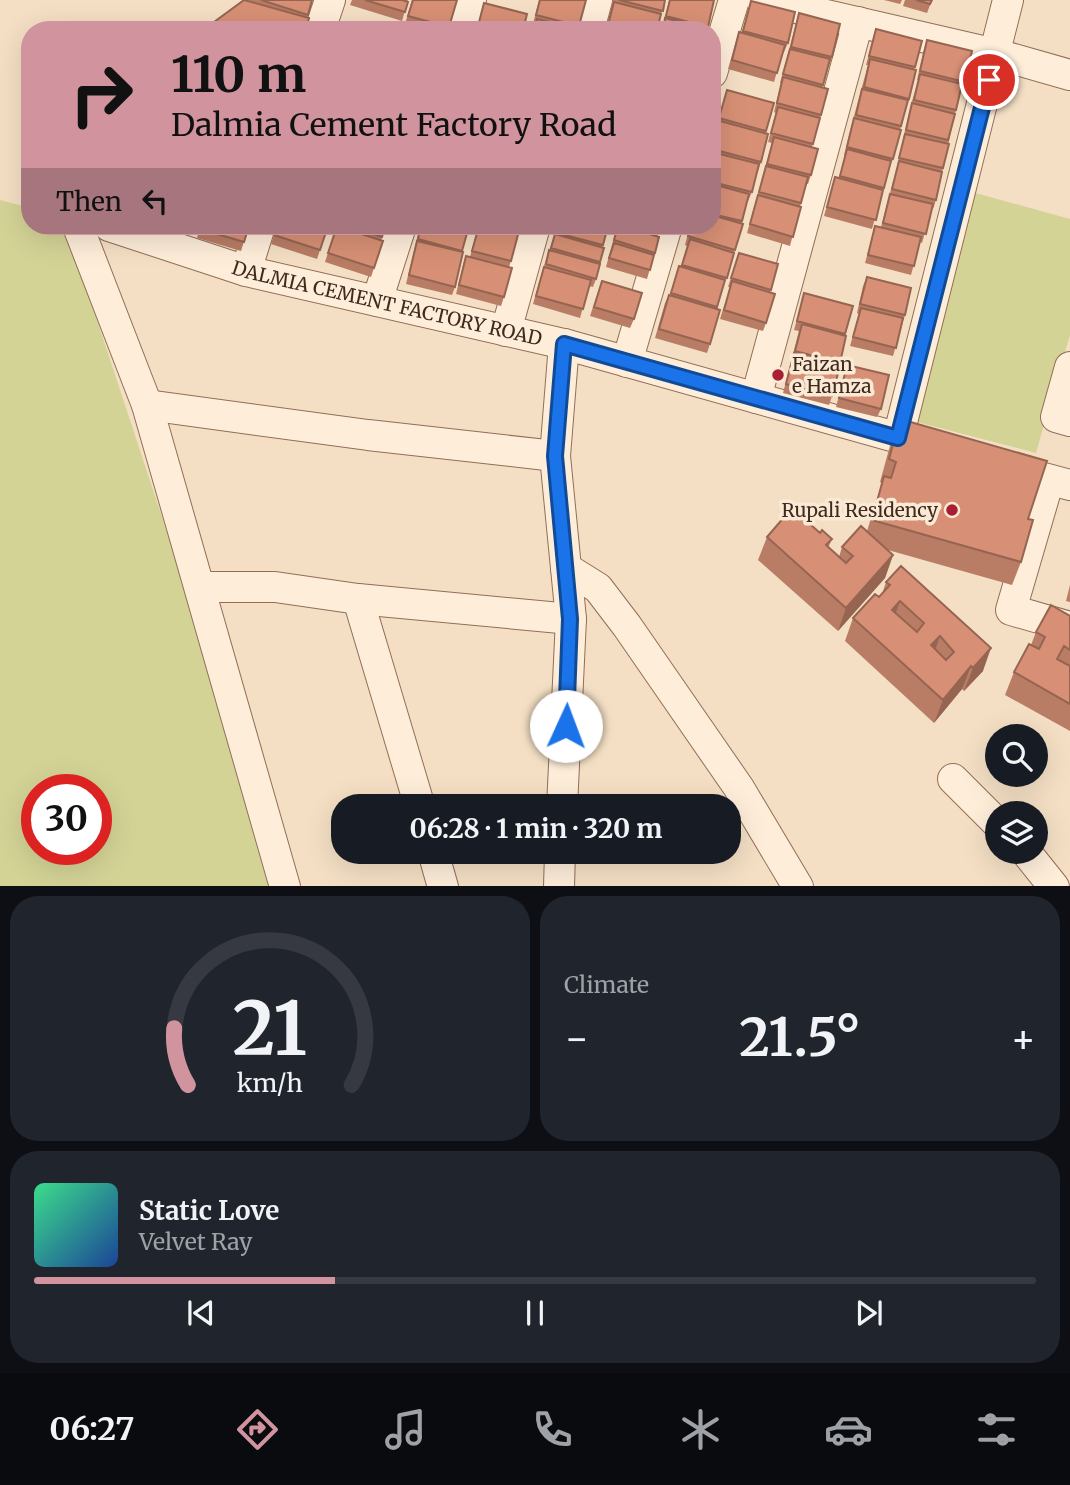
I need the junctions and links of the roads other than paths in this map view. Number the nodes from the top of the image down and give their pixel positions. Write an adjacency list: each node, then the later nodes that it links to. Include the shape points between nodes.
1 (330, 0): 7 (street)
2 (471, 0): 8 (street)
3 (597, 0): 9 (street)
4 (734, 0): 11 (street)
5 (761, 0): 10 (street)
6 (1008, 0): 12 (street)
7 (323, 21)
8 (464, 21)
9 (591, 21)
10 (858, 22): 12 (street); 26 (street)
11 (721, 43)
12 (996, 54): 13 (street); 29 (street)
13 (1070, 75)
14 (81, 235): 27 (street)
15 (145, 235): 20 (street, DALMIA CEMENT FACTORY ROAD)
16 (257, 235): 20 (street)
17 (398, 235): 21 (street)
18 (533, 235): 22 (street)
19 (664, 235): 24 (street)
20 (246, 271): 21 (street, DALMIA CEMENT FACTORY ROAD)
21 (377, 301): 22 (street, DALMIA CEMENT FACTORY ROAD)
22 (506, 331): 23 (street, DALMIA CEMENT FACTORY ROAD)
23 (564, 344): 24 (street, DALMIA CEMENT FACTORY ROAD); 30 (street)
24 (627, 362): 26 (street, DALMIA CEMENT FACTORY ROAD)
25 (1070, 367): 28 (street, via 1056,417)
26 (756, 398): 29 (street, DALMIA CEMENT FACTORY ROAD)
27 (146, 405): 30 (street); 33 (street)
28 (1070, 421)
29 (898, 438): 31 (street, DALMIA CEMENT FACTORY ROAD)
30 (555, 456): 32 (street)
31 (1060, 482): 36 (street, via 1011,610)
32 (566, 568): 35 (street); 47 (street, via 598,588 627,626 739,788)
33 (200, 587): 34 (street, via 275,587); 44 (street)
34 (358, 599): 35 (street); 38 (street)
35 (570, 619): 39 (street)
36 (1070, 627)
37 (953, 779): 40 (street)
38 (416, 794)
39 (563, 794)
40 (985, 811)
41 (436, 864): 45 (street)
42 (560, 864): 46 (street)
43 (1036, 864): 48 (street)
44 (285, 886)
45 (443, 886)
46 (559, 886)
47 (797, 886)
48 (1053, 886)

